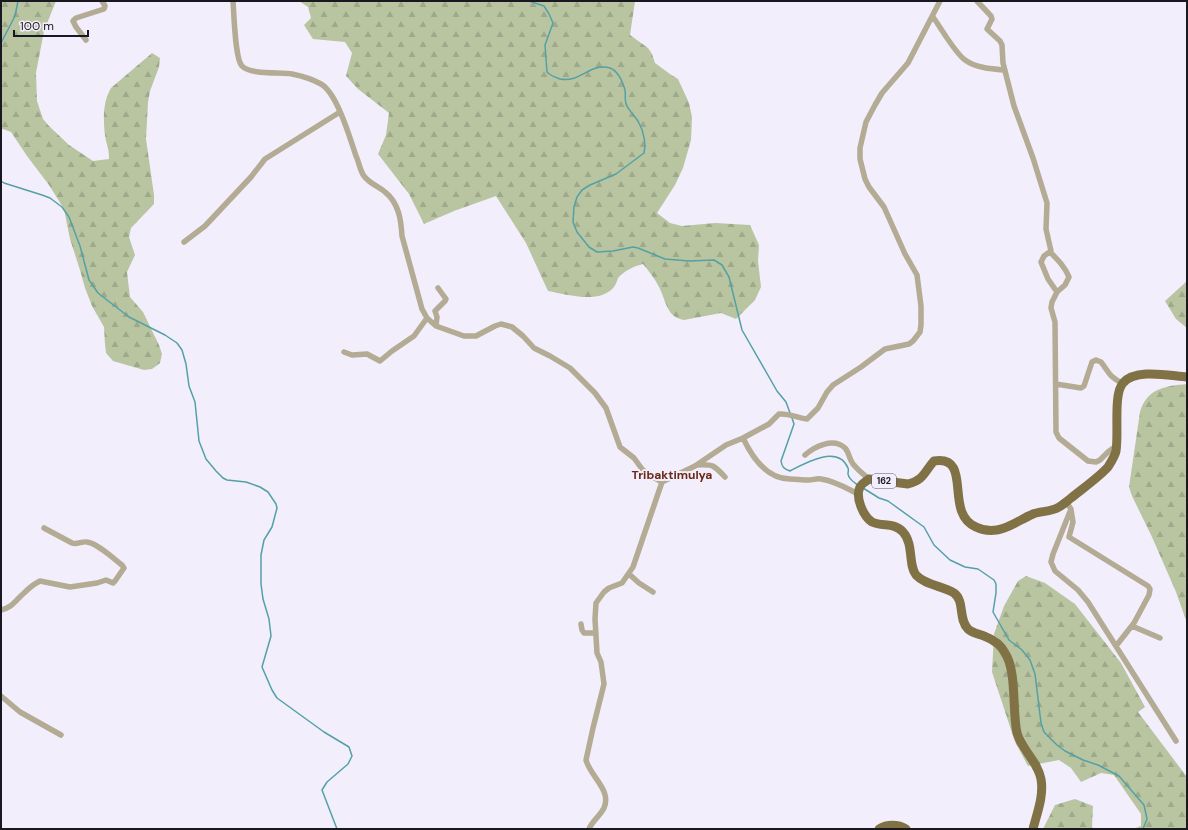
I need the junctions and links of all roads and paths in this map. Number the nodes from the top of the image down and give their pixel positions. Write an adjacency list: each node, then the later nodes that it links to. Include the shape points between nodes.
1 (102, 1): 6 (street, via 104,9 73,20)
2 (233, 1): 8 (street, via 238,58 242,67 250,71 293,74 314,80 329,91)
3 (940, 1): 5 (street)
4 (977, 1): 7 (street, via 991,16 987,29 1002,45)
5 (933, 17): 7 (street, via 963,59 984,67); 19 (street, via 908,63 882,92 866,122 860,148 860,159 869,187 884,207 917,275 921,306 920,332 909,344 885,349 833,385 818,408 807,419 779,414 769,424)
6 (86, 40)
7 (1005, 70): 10 (street, via 1014,106 1046,202 1046,229)
8 (340, 112): 9 (street, via 265,159 205,226); 13 (street, via 363,175 385,192 396,205 422,309)
9 (184, 242)
10 (1050, 252): 12 (street, via 1041,262); 12 (street, via 1062,264 1069,277 1065,285)
11 (438, 288): 14 (street, via 446,299 435,311)
12 (1056, 292): 18 (street, via 1051,308 1055,322)
13 (427, 318): 14 (street); 15 (street, via 414,336 381,361 378,362 367,354 352,355)
14 (436, 326): 25 (street, via 470,337 480,335 495,326 507,325 515,329 534,348 570,368 595,393 606,408 620,447 649,475)
15 (344, 352)
16 (1187, 378): 17 (main road, via 1139,374)
17 (1122, 383): 18 (street, via 1096,360 1092,362 1081,388); 20 (main road, 162, via 1116,410)
18 (1056, 384): 20 (street, via 1056,432 1059,438 1088,461 1100,460)
19 (743, 438): 22 (street, via 726,445); 26 (street, via 759,463 772,475 782,479 819,478 838,483)
20 (1116, 446): 27 (main road, 162, via 1114,457 1107,467)
21 (804, 455): 24 (street, via 819,445 841,445 854,465)
22 (695, 466): 23 (street, via 713,465); 25 (street)
23 (725, 477)
24 (869, 479): 26 (main road, 162, via 861,486); 27 (main road, 162, via 908,484 920,479 934,460 946,461 956,472 960,510 964,518 972,525 987,530 1005,528 1034,514)
25 (662, 482): 29 (street, via 638,555)
26 (858, 494): 43 (main road, via 869,519 878,524 893,525 905,534 916,575 954,594 959,601 963,621 968,629 993,641 1007,654 1017,732 1040,777 1041,797)
27 (1068, 506): 33 (street, via 1073,522 1069,537 1150,589); 36 (street, via 1052,558 1052,567 1058,575 1078,590)
28 (44, 528): 31 (street, via 72,544 90,543 122,565 123,570 113,583 106,580 70,587 40,581 24,593 13,606)
29 (629, 574): 30 (street); 34 (street, via 622,583 609,588 599,598 595,610)
30 (653, 592)
31 (1, 610)
32 (581, 624): 34 (street, via 584,634)
33 (1132, 626): 35 (street); 36 (street)
34 (596, 633): 40 (street, via 597,653 604,684 586,760 606,799 604,807)
35 (1160, 638)
36 (1116, 646): 39 (street)
37 (1, 696): 38 (street, via 20,712)
38 (61, 735)
39 (1176, 742)
40 (589, 829)
41 (879, 829): 42 (main road, via 892,825)
42 (906, 829)
43 (1033, 829)

